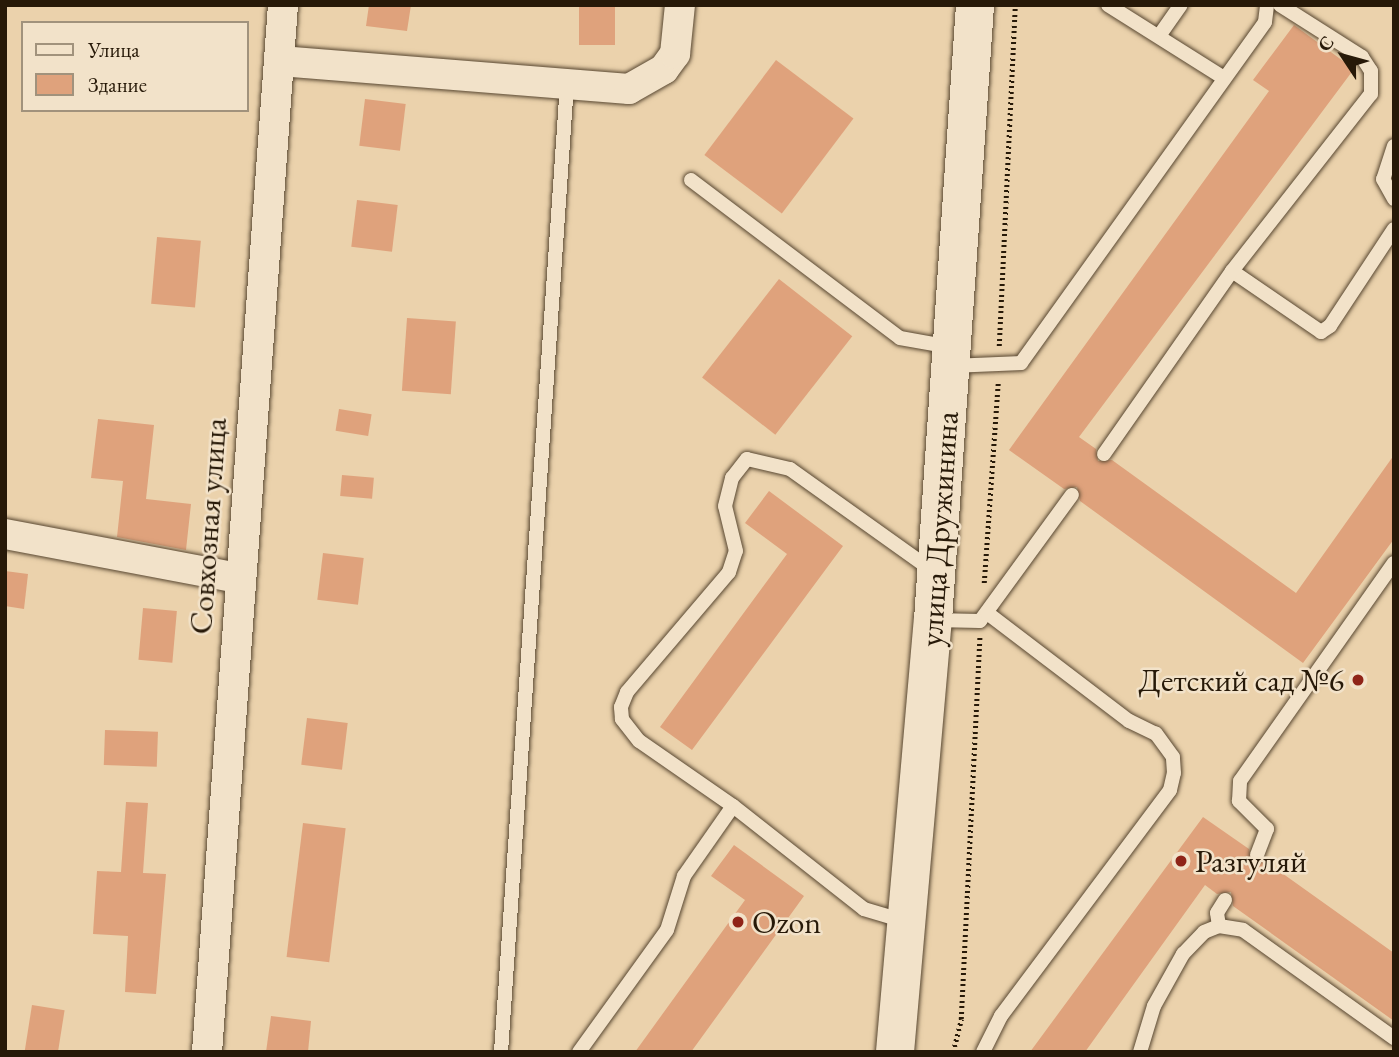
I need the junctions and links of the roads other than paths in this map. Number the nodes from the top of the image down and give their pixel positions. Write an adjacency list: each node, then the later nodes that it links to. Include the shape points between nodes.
1 (283, 5): 9 (street, Совхозная улица)
2 (680, 5): 11 (street, via 675,54 646,82 629,89)
3 (975, 5): 17 (main road, улица Дружинина)
4 (1108, 5): 8 (lane)
5 (1181, 5): 8 (lane)
6 (1267, 5): 10 (lane, via 1265,22)
7 (1280, 5): 16 (lane, via 1362,57 1371,71 1371,94)
8 (1159, 36): 10 (lane)
9 (280, 61): 11 (street); 23 (street, Совхозная улица)
10 (1224, 78): 17 (lane, via 1021,363 999,366)
11 (567, 84): 33 (lane)
12 (1394, 146): 14 (lane, via 1383,179)
13 (691, 180): 17 (lane, via 900,338)
14 (1394, 199)
15 (1394, 229): 16 (lane, via 1330,327 1321,332)
16 (1232, 271): 18 (lane)
17 (951, 356): 22 (main road, улица Дружинина)
18 (1104, 454)
19 (1072, 495): 24 (lane)
20 (5, 534): 23 (street)
21 (1394, 563): 27 (lane, via 1240,781 1239,801 1267,829)
22 (933, 571): 25 (main road, улица Дружинина); 26 (lane, via 790,469 755,460 738,466 725,506 736,551 729,572 626,692 621,707 622,719 639,741)
23 (239, 578): 32 (street, Совхозная улица)
24 (984, 617): 25 (lane); 36 (lane, via 1129,721 1156,734 1173,757 1174,773 1170,790 1001,1016)
25 (933, 620): 29 (main road, улица Дружинина)
26 (733, 806): 29 (lane, via 864,909); 34 (lane, via 684,876 667,930)
27 (1257, 855)
28 (1225, 900): 30 (lane, via 1217,913)
29 (906, 921): 35 (main road, улица Дружинина)
30 (1219, 926): 31 (lane, via 1243,930); 37 (lane, via 1203,932 1182,954 1154,1006)
31 (1394, 1038)
32 (207, 1052)
33 (501, 1052)
34 (579, 1052)
35 (895, 1052)
36 (983, 1052)
37 (1140, 1052)

